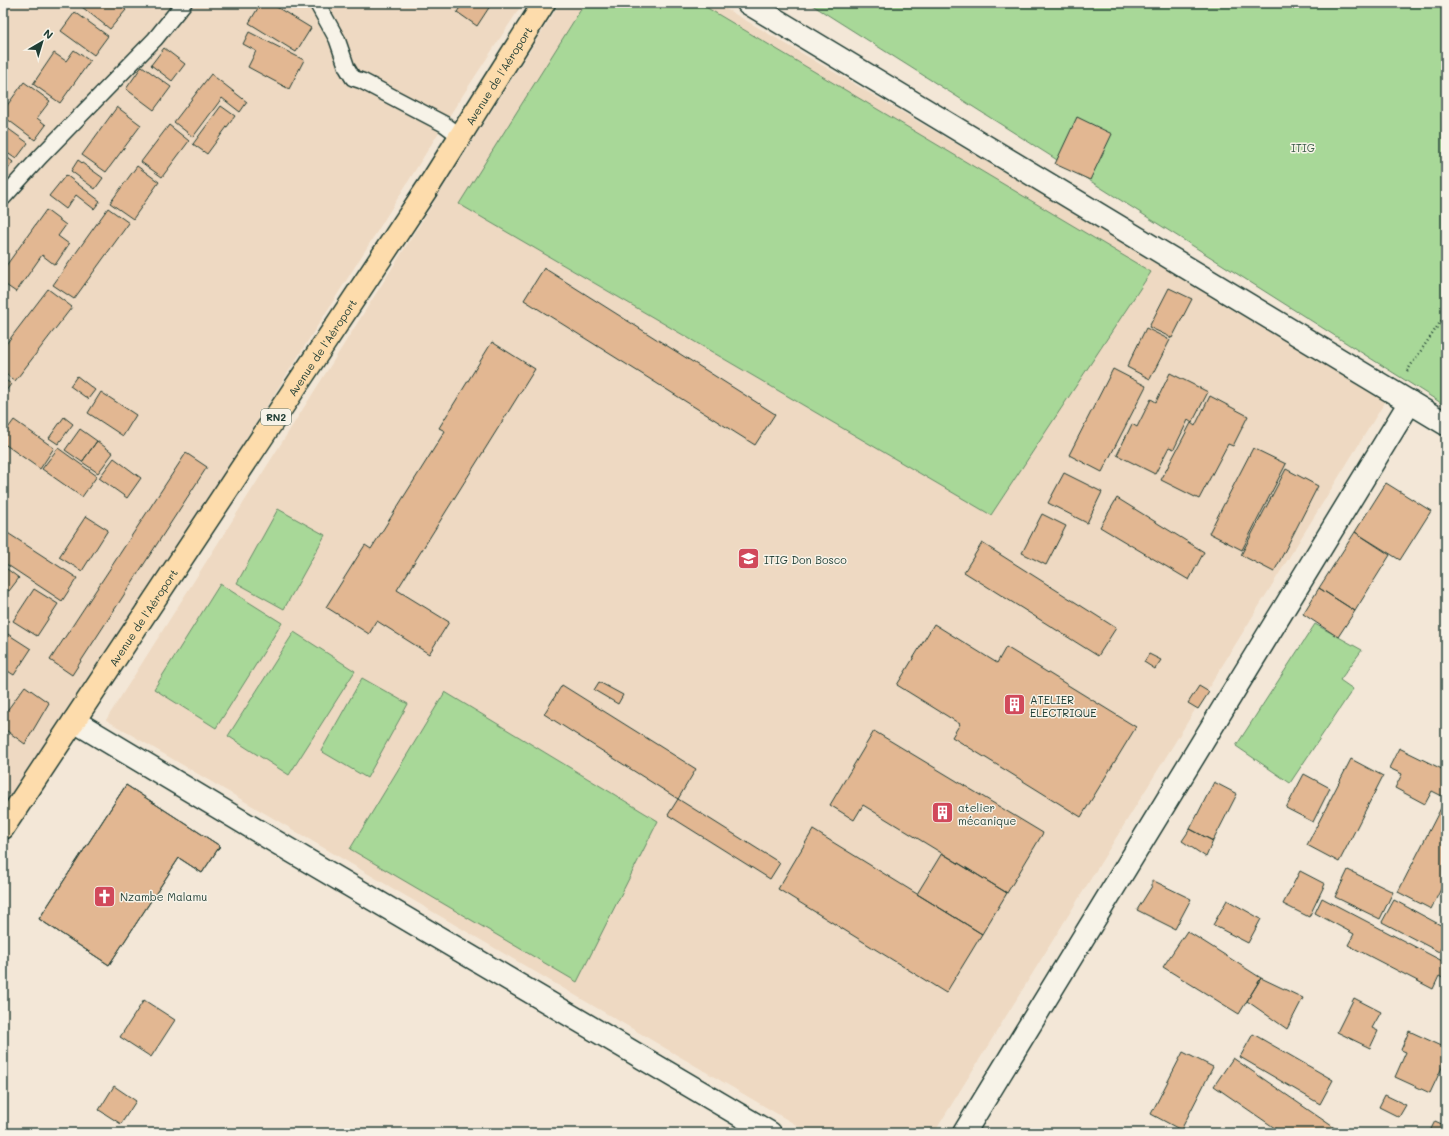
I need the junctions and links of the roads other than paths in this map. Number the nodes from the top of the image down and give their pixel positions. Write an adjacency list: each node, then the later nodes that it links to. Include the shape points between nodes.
1 (184, 3): 6 (lane, via 155,39)
2 (317, 3): 5 (lane, via 337,39 353,78 444,124)
3 (544, 3): 5 (highway, Avenue de l'Aéroport / RN2)
4 (751, 4): 7 (street)
5 (460, 136): 9 (highway, Avenue de l'Aéroport / RN2)
6 (3, 198)
7 (1401, 397): 8 (street); 12 (street)
8 (1446, 424)
9 (74, 721): 10 (highway, Avenue de l'Aéroport / RN2); 11 (street)
10 (3, 828)
11 (770, 1133)
12 (964, 1133)

